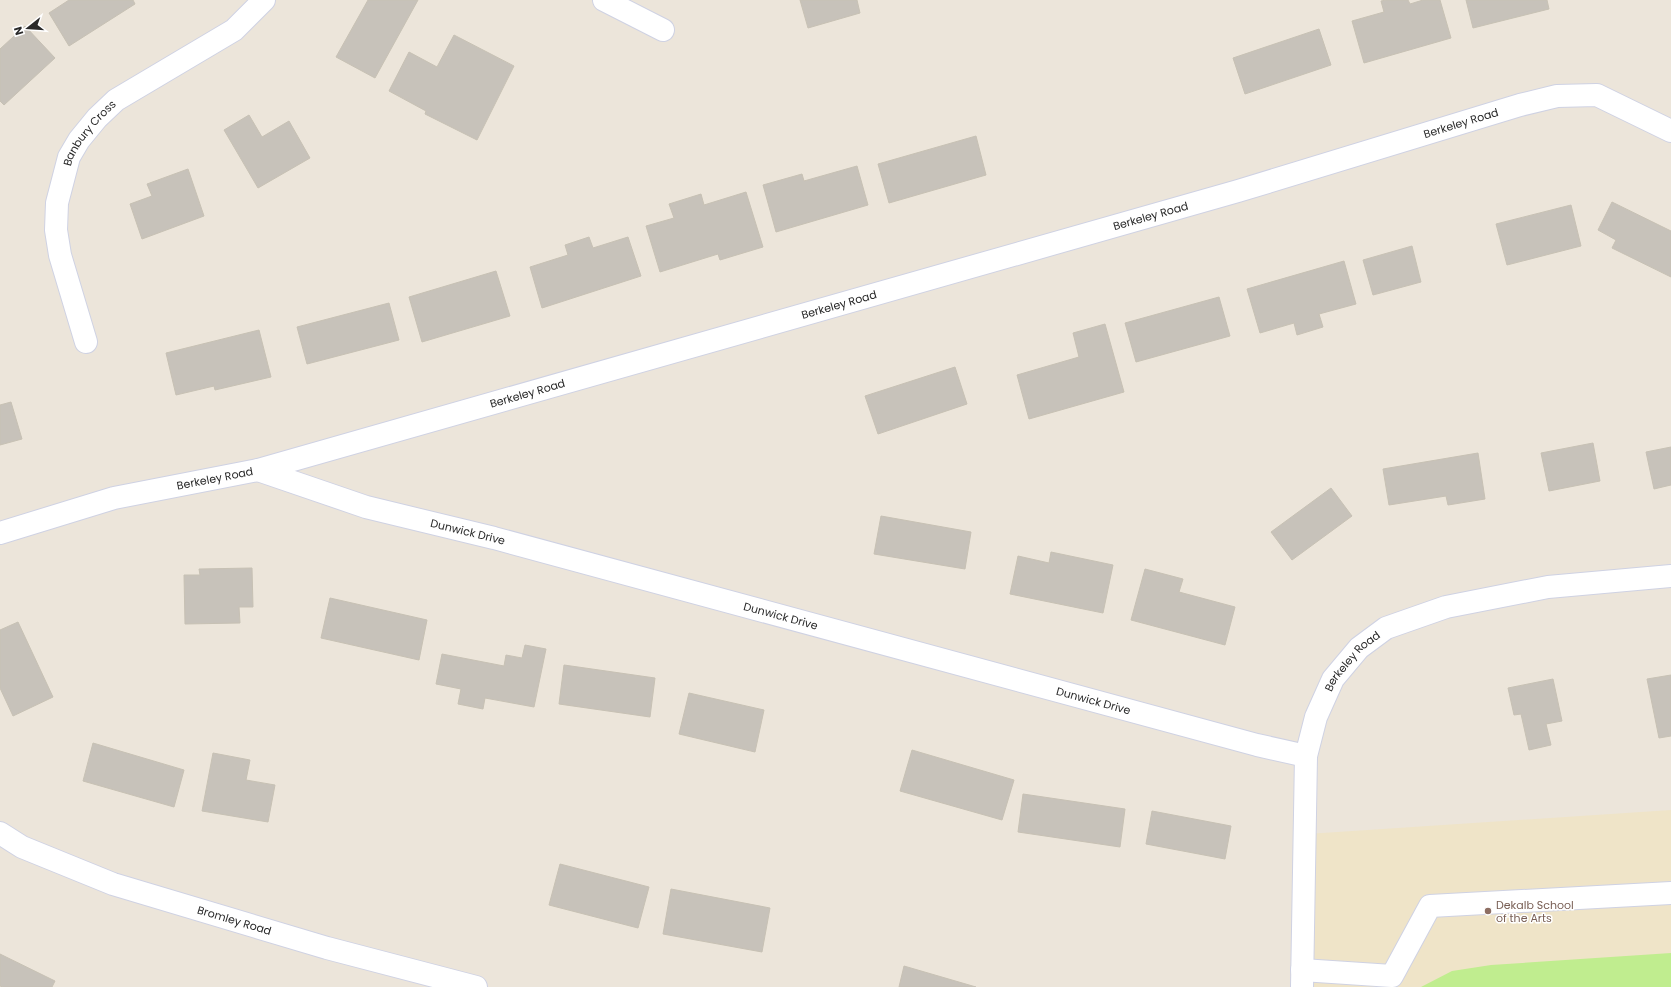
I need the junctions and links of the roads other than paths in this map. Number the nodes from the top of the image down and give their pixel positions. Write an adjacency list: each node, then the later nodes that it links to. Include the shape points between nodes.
1 (264, 0): 5 (street, Banbury Cross, via 234,30 116,100 97,118 69,157 57,203 56,230 60,255)
2 (604, 0): 3 (street)
3 (663, 30)
4 (1671, 131): 6 (street, Berkeley Road, via 1597,95 1557,96 1230,193)
5 (86, 342)
6 (258, 470): 7 (street, Berkeley Road, via 114,498); 9 (street, Dunwick Drive, via 366,507 494,538 1234,739)
7 (0, 533)
8 (1671, 576): 9 (street, Berkeley Road, via 1548,586 1446,607 1386,628 1359,648 1333,679 1316,717)
9 (1306, 756): 12 (street, Berkeley Road)
10 (0, 833): 13 (street, Bromley Road, via 22,848 113,884 327,948)
11 (1671, 893): 12 (street, via 1430,906 1392,976)
12 (1302, 978)
13 (476, 987)

